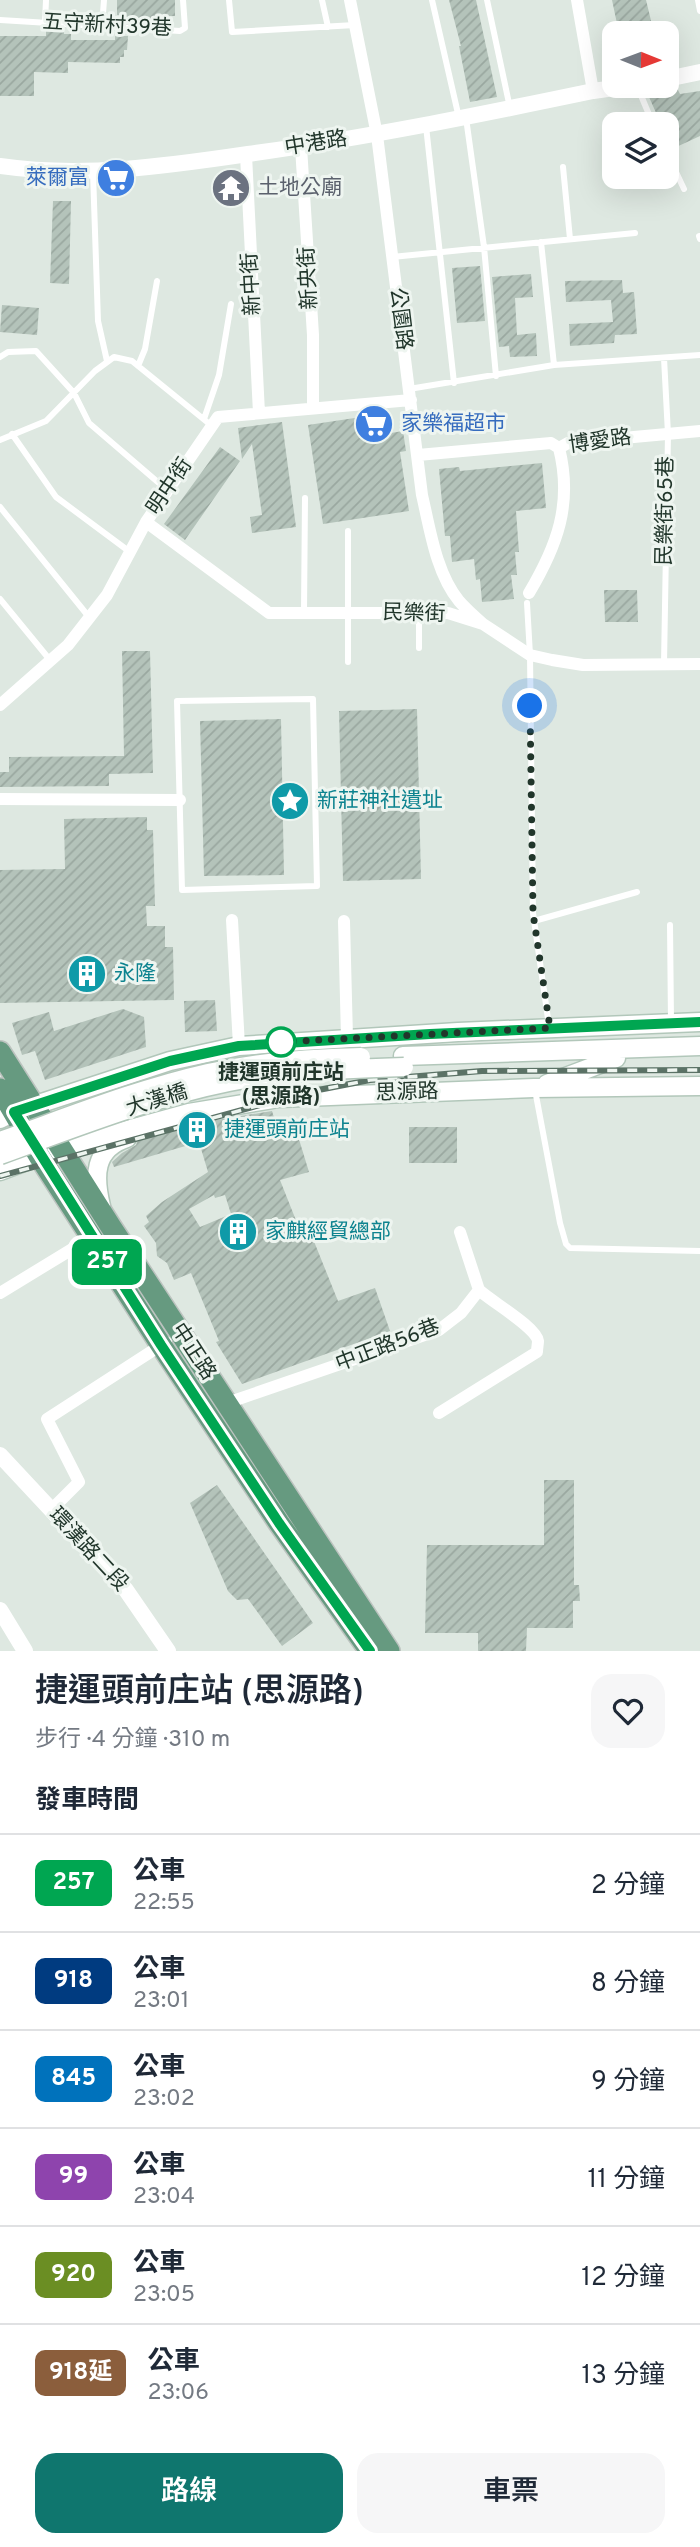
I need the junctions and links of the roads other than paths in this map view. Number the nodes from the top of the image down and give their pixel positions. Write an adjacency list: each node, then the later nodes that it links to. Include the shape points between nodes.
1 (46, 0): 13 (lane)
2 (104, 0): 15 (lane)
3 (183, 0): 15 (lane, 五守新村39巷, via 185,28 180,31)
4 (229, 0): 16 (lane, via 232,32)
5 (322, 0): 16 (lane)
6 (350, 0): 14 (street, 公園路)
7 (432, 0): 22 (lane)
8 (488, 0): 21 (lane)
9 (577, 0): 20 (street)
10 (698, 0): 11 (lane)
11 (700, 11)
12 (0, 20): 13 (lane, 五守新村39巷)
13 (45, 22): 15 (lane, 五守新村39巷)
14 (355, 25): 16 (lane); 24 (street, 公園路)
15 (102, 27)
16 (328, 27)
17 (700, 72): 18 (street)
18 (679, 76)
19 (602, 90): 20 (street, 中港路)
20 (593, 91): 21 (street, 中港路)
21 (510, 108): 22 (street, 中港路)
22 (463, 118): 23 (street, 中港路); 35 (lane)
23 (426, 126): 24 (street, 中港路); 36 (lane)
24 (377, 135): 25 (street, 中港路); 37 (street, 公園路)
25 (301, 147): 26 (street, 中港路); 50 (street, 新央街)
26 (246, 155): 29 (street, 中港路); 51 (street, 新中街)
27 (0, 166): 29 (street, 中港路)
28 (562, 167): 33 (lane)
29 (93, 171): 43 (lane, via 98,320)
30 (679, 178): 31 (lane)
31 (684, 188)
32 (635, 233): 33 (lane)
33 (570, 239): 34 (lane)
34 (541, 242): 35 (lane); 44 (lane)
35 (484, 247): 36 (lane); 46 (lane)
36 (440, 252): 37 (lane); 47 (lane)
37 (392, 257): 49 (street, 公園路)
38 (157, 281): 45 (lane)
39 (231, 304): 52 (lane)
40 (700, 355): 42 (lane)
41 (0, 358): 48 (lane, via 8,352 36,351)
42 (664, 358): 44 (lane); 55 (lane, 民樂街65巷)
43 (107, 361): 45 (lane, via 114,357); 48 (lane)
44 (554, 365): 46 (lane)
45 (138, 366): 52 (lane)
46 (496, 376): 47 (lane)
47 (454, 383): 49 (lane)
48 (74, 393): 54 (lane, via 46,421); 59 (lane, via 89,423)
49 (410, 395): 50 (street); 58 (street, 公園路)
50 (313, 408): 51 (street)
51 (259, 413): 52 (street)
52 (208, 422): 59 (street, 明中街)
53 (700, 431): 55 (street, 博愛路)
54 (12, 434): 56 (lane); 64 (lane, via 57,497)
55 (668, 434): 57 (street, 博愛路, via 568,443); 76 (lane, 民樂街65巷)
56 (0, 440)
57 (559, 448): 58 (street, 博愛路, via 551,443); 65 (street, via 564,467 562,516 550,558)
58 (418, 455): 71 (street, 公園路, via 422,495 445,577 458,600)
59 (167, 490): 62 (street, 明中街)
60 (305, 498): 67 (lane)
61 (0, 507): 70 (lane)
62 (146, 522): 64 (street, 明中街); 67 (street, 民樂街, via 269,613)
63 (348, 531): 68 (lane)
64 (130, 552): 70 (street, 明中街)
65 (528, 598): 73 (lane)
66 (0, 599): 74 (lane)
67 (304, 613): 68 (street, 民樂街)
68 (348, 613): 69 (street, 民樂街); 75 (lane)
69 (419, 613): 71 (street, 民樂街, via 447,613); 72 (lane)
70 (89, 617): 74 (street, 明中街)
71 (483, 624): 73 (street, 民樂街)
72 (419, 648)
73 (530, 654): 76 (street, 民樂街, via 583,665); 83 (lane)
74 (50, 660): 78 (street, 明中街)
75 (348, 662)
76 (664, 664): 77 (street, 民樂街)
77 (700, 664)
78 (0, 705)
79 (0, 799): 80 (street)
80 (180, 800): 80 (lane, via 182,890 317,886 313,699 177,701)
81 (637, 892): 83 (lane)
82 (232, 920): 91 (street)
83 (534, 921): 88 (lane)
84 (344, 922): 90 (street)
85 (670, 925): 87 (lane)
86 (700, 1022): 87 (main road)
87 (671, 1023): 88 (main road)
88 (550, 1028): 89 (main road)
89 (458, 1032): 90 (main road); 93 (main road)
90 (347, 1038): 91 (main road)
91 (239, 1046): 97 (main road)
92 (700, 1046): 93 (main road, 思源路)
93 (569, 1049): 98 (main road, 思源路)
94 (0, 1052): 103 (main road, 中正路)
95 (700, 1056): 96 (main road, 思源路)
96 (616, 1058): 98 (main road, 思源路); 101 (main road)
97 (170, 1061): 99 (main road); 105 (main road)
98 (404, 1061): 108 (main road, 大漢橋, bridge, via 286,1060 206,1073); 110 (main road, 大漢橋, bridge, via 230,1082 145,1104)
99 (124, 1076): 103 (main road); 107 (main road)
100 (700, 1086): 101 (main road, 思源路)
101 (534, 1088): 104 (main road, 思源路, via 308,1096); 116 (lane, via 560,1223 570,1248)
102 (0, 1089): 106 (main road, 中正路)
103 (35, 1106): 106 (main road); 109 (main road, 中正路)
104 (210, 1110): 105 (main road, 思源路); 113 (main road, via 110,1145 96,1173)
105 (189, 1113): 107 (main road, 思源路)
106 (5, 1115): 111 (main road, 中正路)
107 (145, 1125): 109 (main road, 思源路)
108 (0, 1141)
109 (62, 1148): 111 (main road, 思源路); 113 (main road, 中正路)
110 (0, 1155)
111 (40, 1156): 112 (main road, 思源路); 115 (main road, 中正路)
112 (0, 1173)
113 (103, 1213): 119 (main road, 中正路)
114 (460, 1232): 117 (street)
115 (92, 1237): 118 (street); 120 (main road, 中正路)
116 (700, 1251)
117 (480, 1290): 121 (street, 中正路56巷, via 439,1330); 122 (street, via 531,1328 538,1339 537,1352)
118 (0, 1293)
119 (180, 1332): 120 (street); 121 (main road, 中正路)
120 (161, 1345): 124 (street, via 47,1419 79,1482); 128 (main road, 中正路)
121 (227, 1403): 129 (main road, 中正路)
122 (439, 1413)
123 (0, 1455): 124 (street, 環漢路二段)
124 (51, 1510): 127 (street, 環漢路二段, via 127,1590)
125 (0, 1610): 126 (street)
126 (25, 1651)
127 (168, 1651)
128 (370, 1651)
129 (389, 1651)

